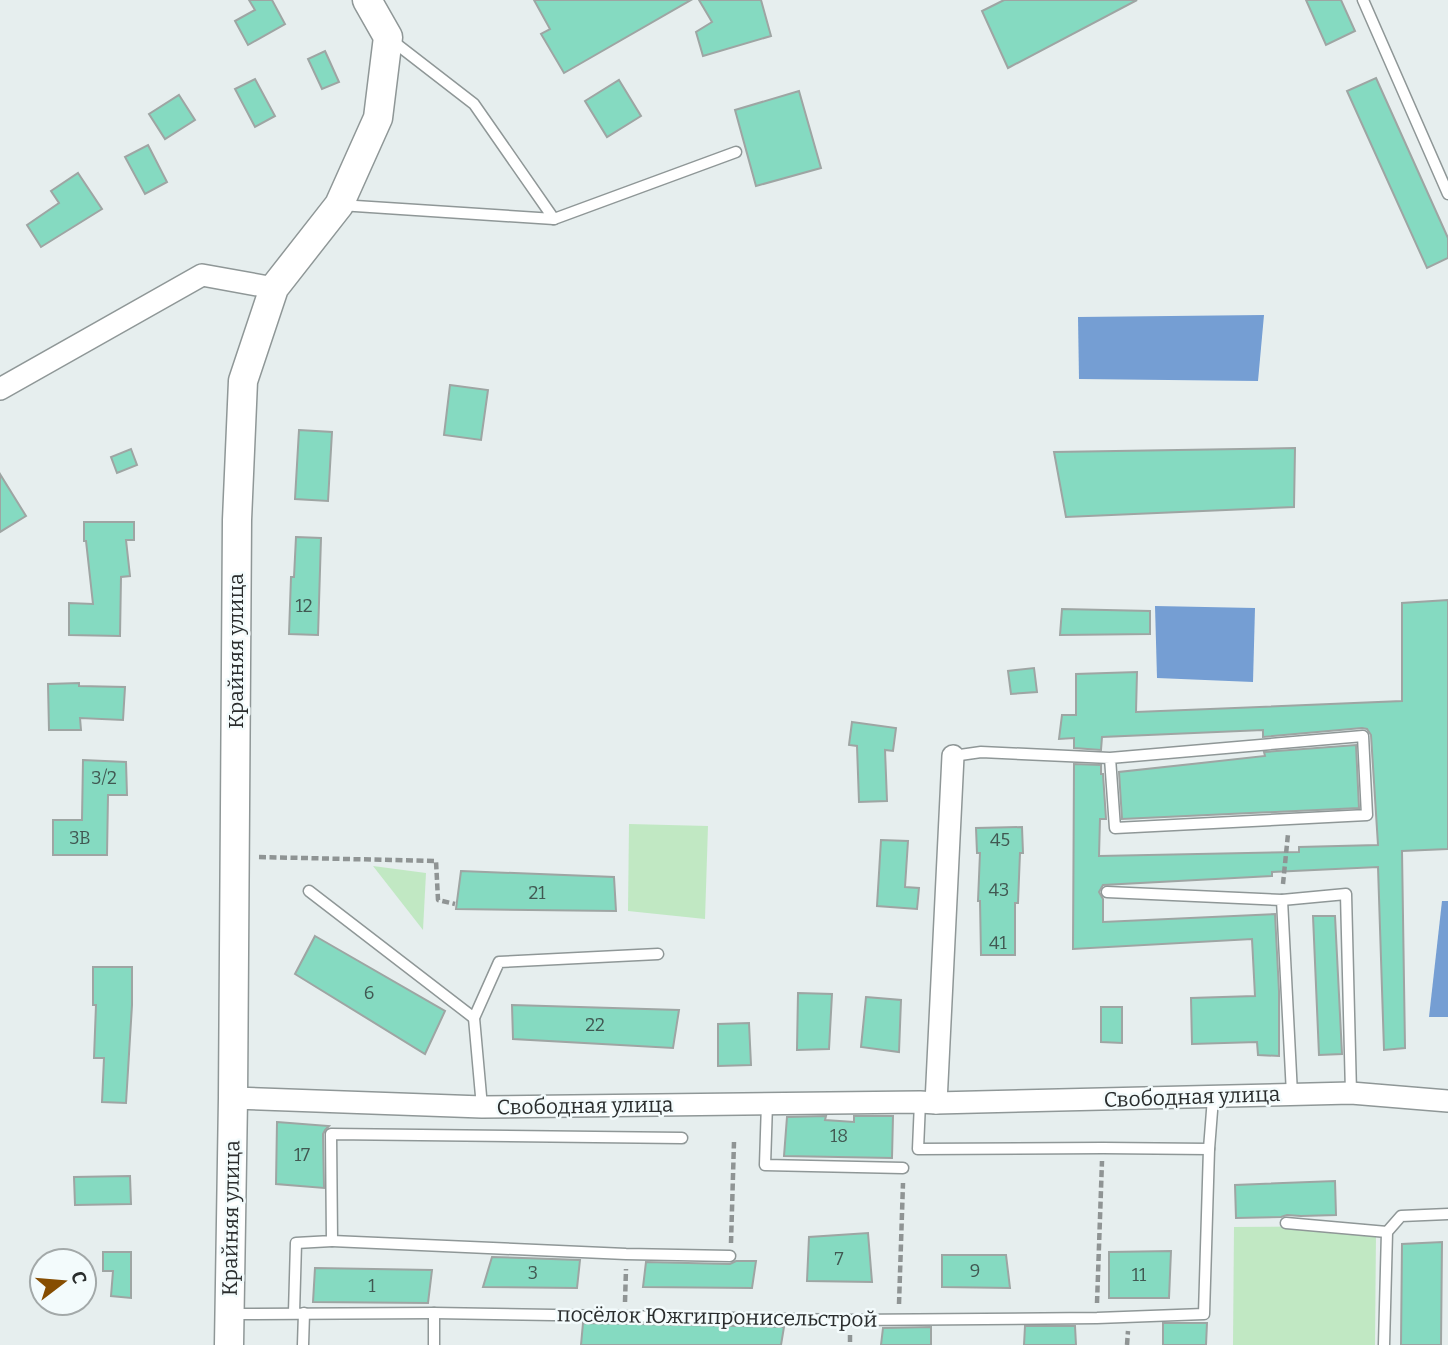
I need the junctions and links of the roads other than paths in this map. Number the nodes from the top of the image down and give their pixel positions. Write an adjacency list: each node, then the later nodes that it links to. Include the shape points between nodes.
1 (367, 0): 3 (street)
2 (1363, 0): 5 (lane)
3 (388, 37): 6 (street, Крайняя улица, via 378,118); 7 (lane, via 474,104)
4 (736, 152): 7 (lane)
5 (1448, 194)
6 (339, 205): 7 (lane); 8 (street, Крайняя улица)
7 (554, 219)
8 (274, 288): 9 (street, via 202,275); 20 (street, Крайняя улица, via 243,381 237,520)
9 (0, 389)
10 (953, 756): 11 (lane, via 981,752); 22 (street)
11 (1110, 758): 11 (lane, via 1115,828 1367,815 1363,736)
12 (309, 891): 16 (lane)
13 (1107, 891): 14 (lane)
14 (1282, 900): 17 (lane, via 1346,894); 18 (lane)
15 (658, 954): 16 (lane, via 499,962)
16 (474, 1018): 24 (lane)
17 (1350, 1093): 18 (street, Свободная улица); 21 (street, Свободная улица)
18 (1292, 1094): 19 (street, Свободная улица)
19 (1213, 1097): 22 (street, Свободная улица); 26 (lane)
20 (233, 1098): 24 (street, Свободная улица); 35 (street, Крайняя улица)
21 (1448, 1101)
22 (928, 1102): 23 (street, Свободная улица); 26 (lane, via 918,1149)
23 (767, 1103): 24 (street, Свободная улица); 27 (lane, via 765,1165)
24 (482, 1107)
25 (682, 1138): 31 (lane, via 331,1134)
26 (1209, 1149): 34 (lane, посёлок Южгипронисельстрой, via 1204,1314 850,1321)
27 (903, 1168)
28 (1448, 1214): 30 (lane, via 1401,1216)
29 (1286, 1223): 30 (lane)
30 (1387, 1232): 39 (lane)
31 (332, 1241): 32 (lane); 33 (lane, via 296,1243)
32 (730, 1256)
33 (299, 1313): 34 (lane, посёлок Южгипронисельстрой); 35 (lane, посёлок Южгипронисельстрой); 37 (lane)
34 (434, 1313): 38 (lane)
35 (229, 1314): 36 (street, Крайняя улица)
36 (229, 1345)
37 (303, 1345)
38 (433, 1345)
39 (1384, 1345)

